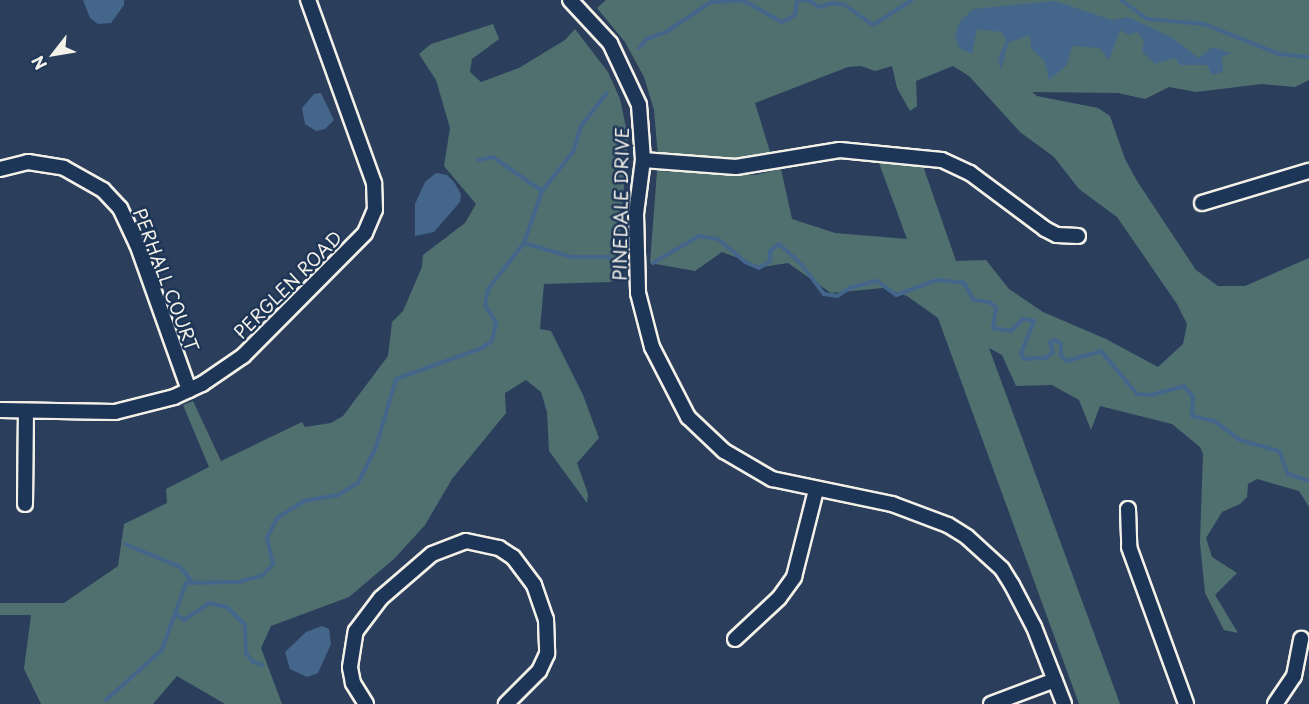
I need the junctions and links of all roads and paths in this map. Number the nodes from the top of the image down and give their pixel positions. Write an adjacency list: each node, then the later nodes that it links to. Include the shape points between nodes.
1 (308, 0): 8 (street, PERGLEN ROAD, via 374,183 372,221 356,243 249,351 216,377)
2 (570, 0): 3 (street, PINEDALE DRIVE, via 601,31 631,82 639,105)
3 (643, 160): 7 (street, via 754,166 840,150 942,160 970,172 1045,229 1057,235); 11 (street, PINEDALE DRIVE, via 636,214 638,293 652,347 674,394 706,435 740,462 772,479)
4 (0, 169): 8 (street, PERHALL COURT, via 28,162 64,168 103,190 120,208 137,244)
5 (1309, 171): 6 (street)
6 (1202, 203)
7 (1078, 236)
8 (189, 390): 10 (street, PERGLEN ROAD, via 115,412)
9 (0, 410): 10 (street, PERGLEN ROAD)
10 (26, 411): 12 (street)
11 (816, 490): 14 (street, via 794,577 779,598); 16 (street, PINEDALE DRIVE, via 908,509 967,537 1002,569 1012,585)
12 (25, 504)
13 (1128, 509): 21 (street, via 1129,547)
14 (735, 639)
15 (1301, 639): 22 (street, via 1294,676)
16 (1055, 680): 19 (street); 20 (street, PINEDALE DRIVE)
17 (366, 704): 18 (street, via 353,683 350,667 356,631 381,597 432,554 466,541 491,546 513,557 534,585 546,619 546,654 539,672)
18 (506, 704)
19 (990, 704)
20 (1064, 704)
21 (1186, 704)
22 (1275, 704)

